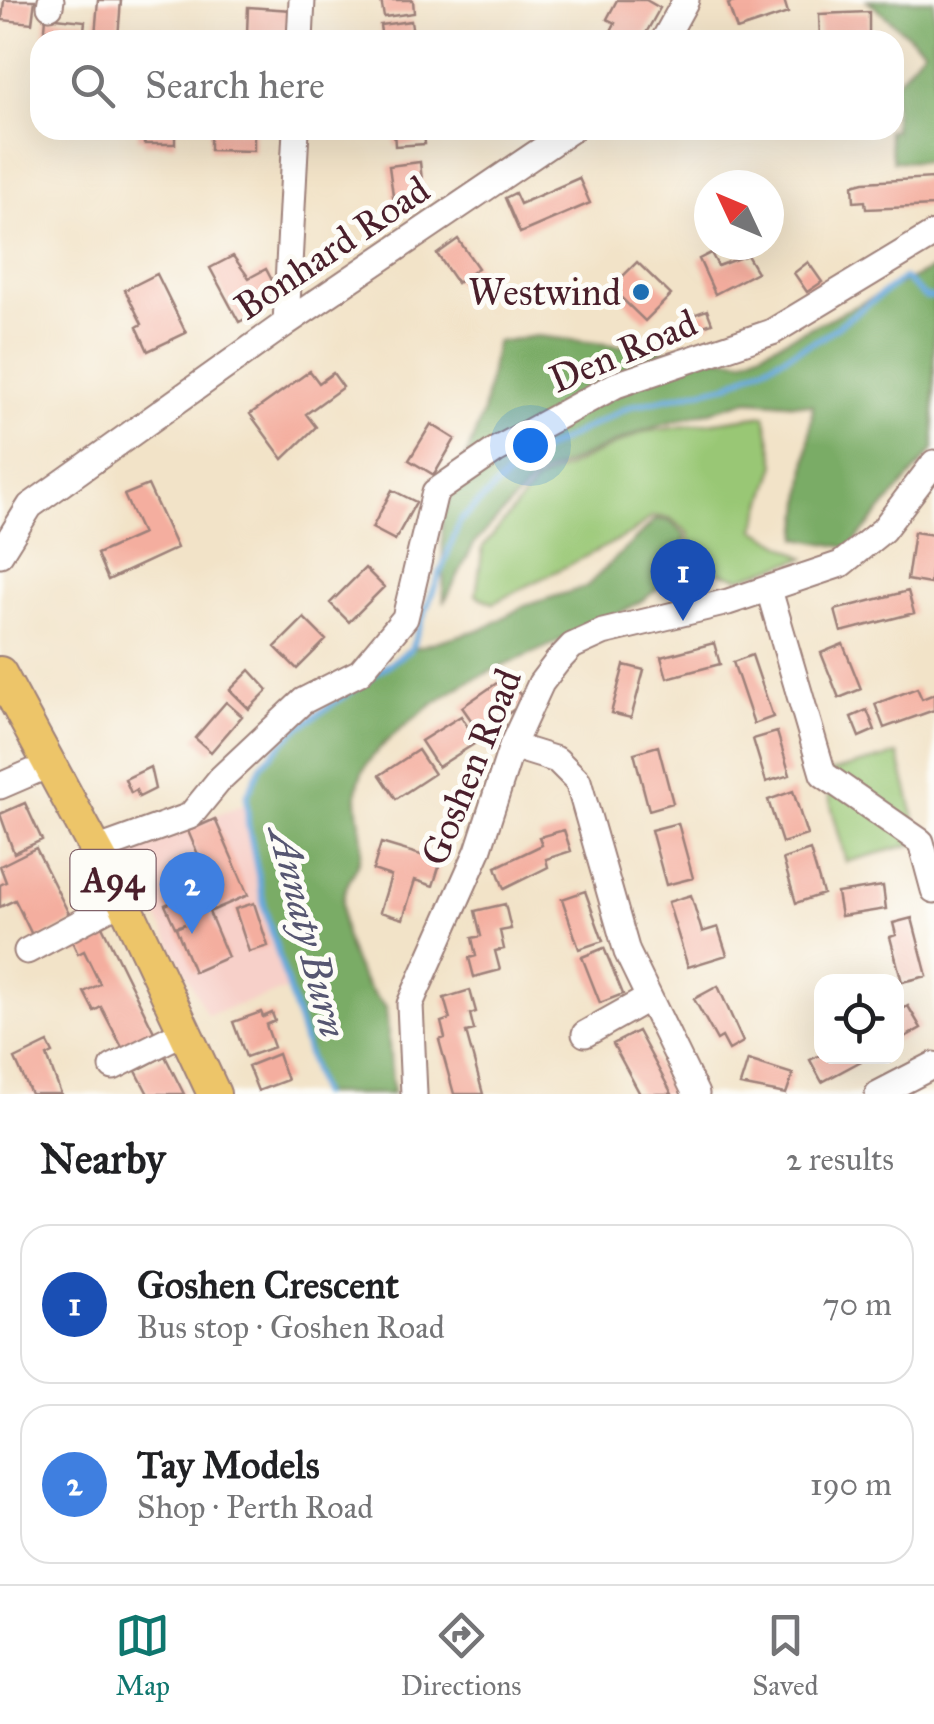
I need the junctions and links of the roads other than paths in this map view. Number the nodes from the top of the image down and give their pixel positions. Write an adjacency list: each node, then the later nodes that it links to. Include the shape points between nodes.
1 (302, 0): 3 (street)
2 (686, 0): 4 (street)
3 (300, 30)
4 (670, 30)
5 (295, 140): 8 (street)
6 (556, 140): 8 (street, Bonhard Road)
7 (934, 234): 16 (street, Den Road, via 772,332 616,386 496,450 435,492 405,618 360,672 303,701 190,816)
8 (286, 323): 10 (street, Bonhard Road, via 30,506)
9 (934, 462): 11 (street, Goshen Road, via 856,556)
10 (0, 554)
11 (769, 590): 13 (street, Goshen Road, via 572,646 541,683); 17 (street, via 823,774 920,842)
12 (0, 673): 14 (main road, A94)
13 (512, 746): 20 (street, via 557,760 578,781 613,912); 26 (street, Goshen Road, via 478,851 410,1004)
14 (51, 764): 15 (street); 16 (main road, A94)
15 (0, 786)
16 (96, 850): 18 (main road, A94)
17 (934, 890)
18 (123, 900): 19 (street); 21 (main road, A94)
19 (27, 951)
20 (649, 998): 22 (street); 27 (street)
21 (186, 1032): 24 (street); 25 (main road, A94)
22 (585, 1034)
23 (934, 1066): 28 (street)
24 (113, 1067)
25 (214, 1094)
26 (414, 1094)
27 (696, 1094)
28 (878, 1094)

